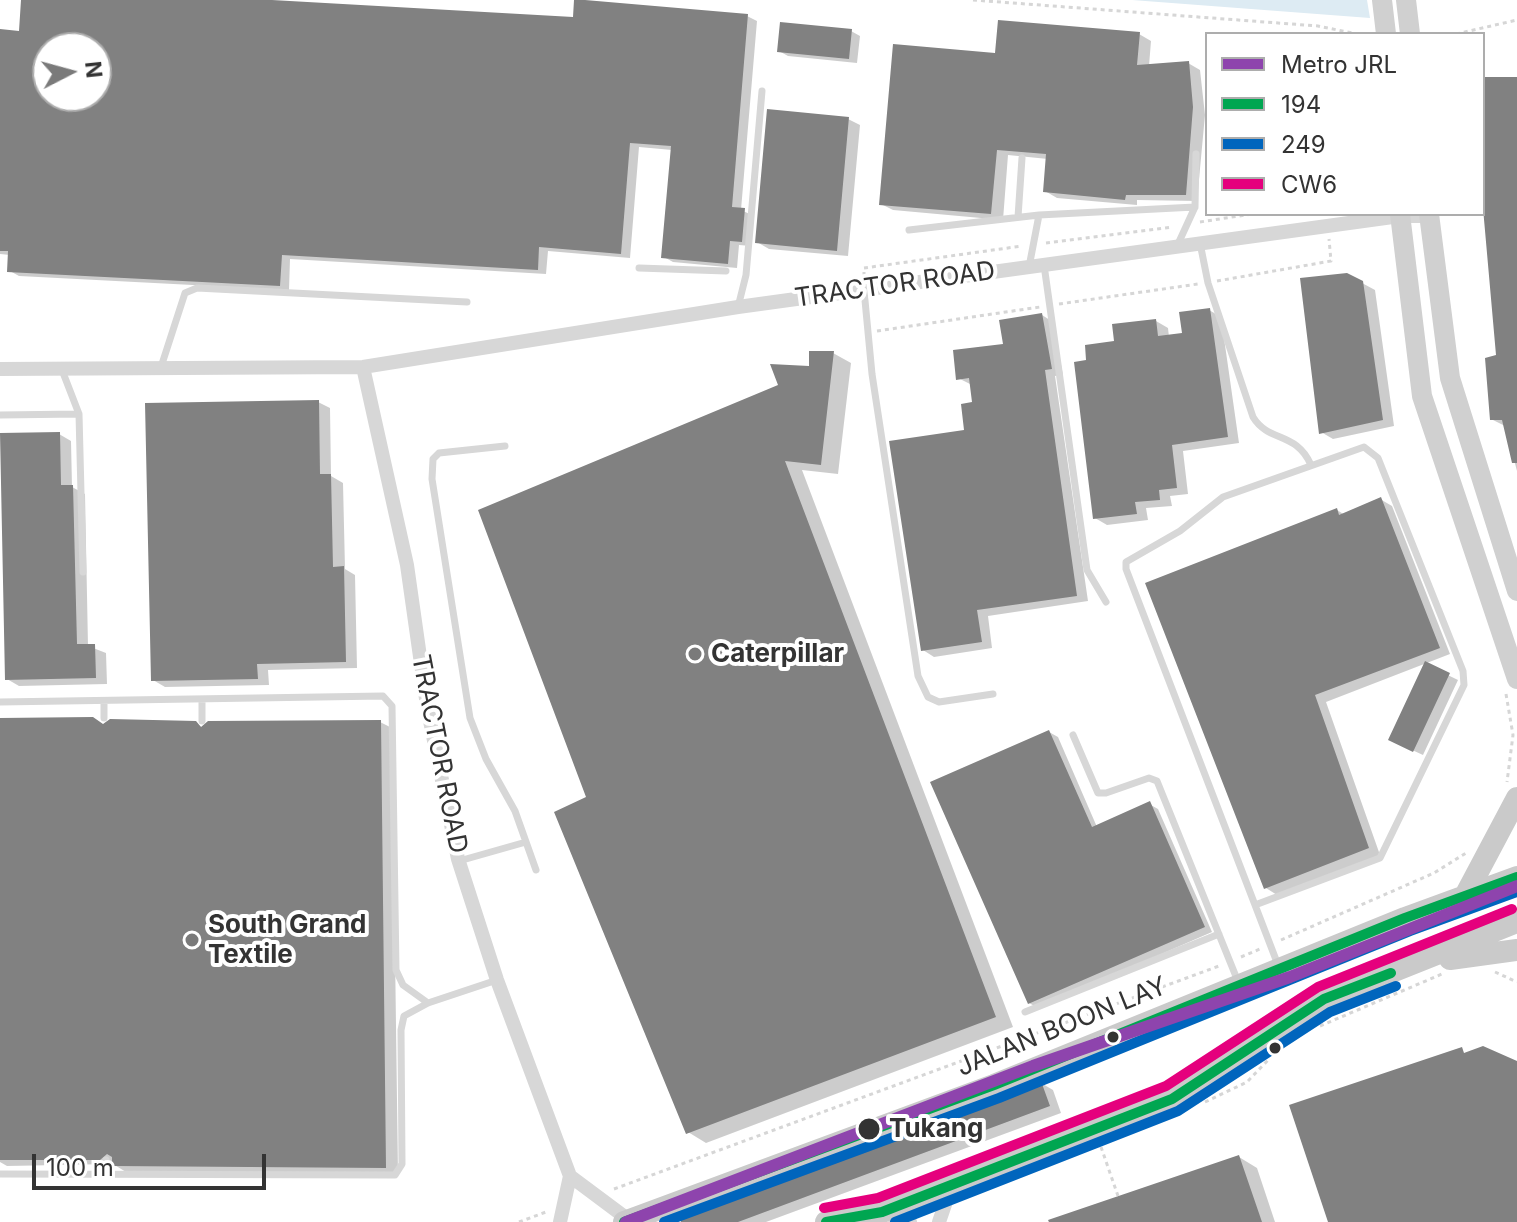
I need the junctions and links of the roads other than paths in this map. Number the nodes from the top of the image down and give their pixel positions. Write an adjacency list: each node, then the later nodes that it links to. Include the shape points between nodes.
1 (1382, 0): 4 (main road)
2 (1406, 0): 3 (main road)
3 (1410, 31)
4 (1386, 32)
5 (762, 91): 22 (lane, via 746,275)
6 (1196, 154): 8 (lane)
7 (1022, 158): 13 (lane)
8 (1195, 207): 9 (lane); 16 (lane)
9 (1039, 215): 13 (lane); 17 (lane, via 1033,245)
10 (1393, 216): 15 (street, TRACTOR ROAD)
11 (1400, 216): 34 (main road, via 1422,396)
12 (1429, 216): 32 (main road, via 1450,378)
13 (1018, 217): 14 (lane)
14 (909, 230)
15 (1200, 243): 16 (street, TRACTOR ROAD); 30 (lane, via 1208,283 1253,417 1264,429 1301,446)
16 (1178, 246): 17 (street, TRACTOR ROAD)
17 (1036, 266): 20 (street, TRACTOR ROAD); 33 (lane, via 1049,306 1087,570)
18 (639, 268): 19 (lane)
19 (726, 271)
20 (864, 290): 22 (street, TRACTOR ROAD); 35 (lane, via 918,676 928,697 939,702)
21 (467, 302): 25 (lane, via 190,289 182,298)
22 (738, 307): 23 (street, TRACTOR ROAD)
23 (363, 367): 25 (street, TRACTOR ROAD); 44 (street, TRACTOR ROAD, via 407,565 427,706)
24 (0, 369): 26 (street, TRACTOR ROAD)
25 (161, 369): 26 (street, TRACTOR ROAD)
26 (62, 370): 27 (lane)
27 (79, 414): 28 (lane); 31 (lane)
28 (0, 415)
29 (505, 446): 43 (lane, via 439,453 433,459 432,479 470,718)
30 (1311, 465): 48 (lane, via 1223,497 1180,531 1126,562); 48 (lane, via 1364,447 1378,458 1465,679 1380,858)
31 (83, 572)
32 (1517, 591)
33 (1106, 602)
34 (1517, 679)
35 (993, 694)
36 (202, 699): 37 (lane); 40 (lane); 56 (lane, via 383,696 391,702 396,970 403,985)
37 (104, 701): 38 (lane); 39 (lane)
38 (0, 702)
39 (104, 718)
40 (202, 721)
41 (1073, 735): 50 (lane, via 1098,793 1152,777 1157,781)
42 (1517, 798): 47 (main road)
43 (526, 842): 44 (lane); 45 (lane)
44 (458, 861): 54 (street, TRACTOR ROAD)
45 (536, 870)
46 (1517, 877): 47 (main road, JALAN BOON LAY)
47 (1465, 896): 53 (main road, JALAN BOON LAY)
48 (1255, 905): 53 (lane)
49 (1517, 922): 52 (main road)
50 (1219, 934): 55 (lane); 57 (lane)
51 (1517, 950): 52 (main road)
52 (1410, 966): 62 (main road, via 1324,999 1172,1099)
53 (1280, 970): 55 (main road, JALAN BOON LAY)
54 (497, 980): 56 (lane); 61 (street, TRACTOR ROAD)
55 (1240, 986): 65 (main road, JALAN BOON LAY, via 994,1085)
56 (428, 1003): 60 (lane, via 409,1012 402,1024 399,1173)
57 (1025, 1012)
58 (106, 1160): 60 (lane)
59 (0, 1174): 60 (lane)
60 (106, 1174)
61 (570, 1176): 64 (street); 65 (street)
62 (952, 1184): 63 (main road); 68 (street)
63 (882, 1212): 66 (main road); 67 (street)
64 (556, 1216)
65 (626, 1221)
66 (826, 1222)
67 (910, 1222)
68 (939, 1222)

